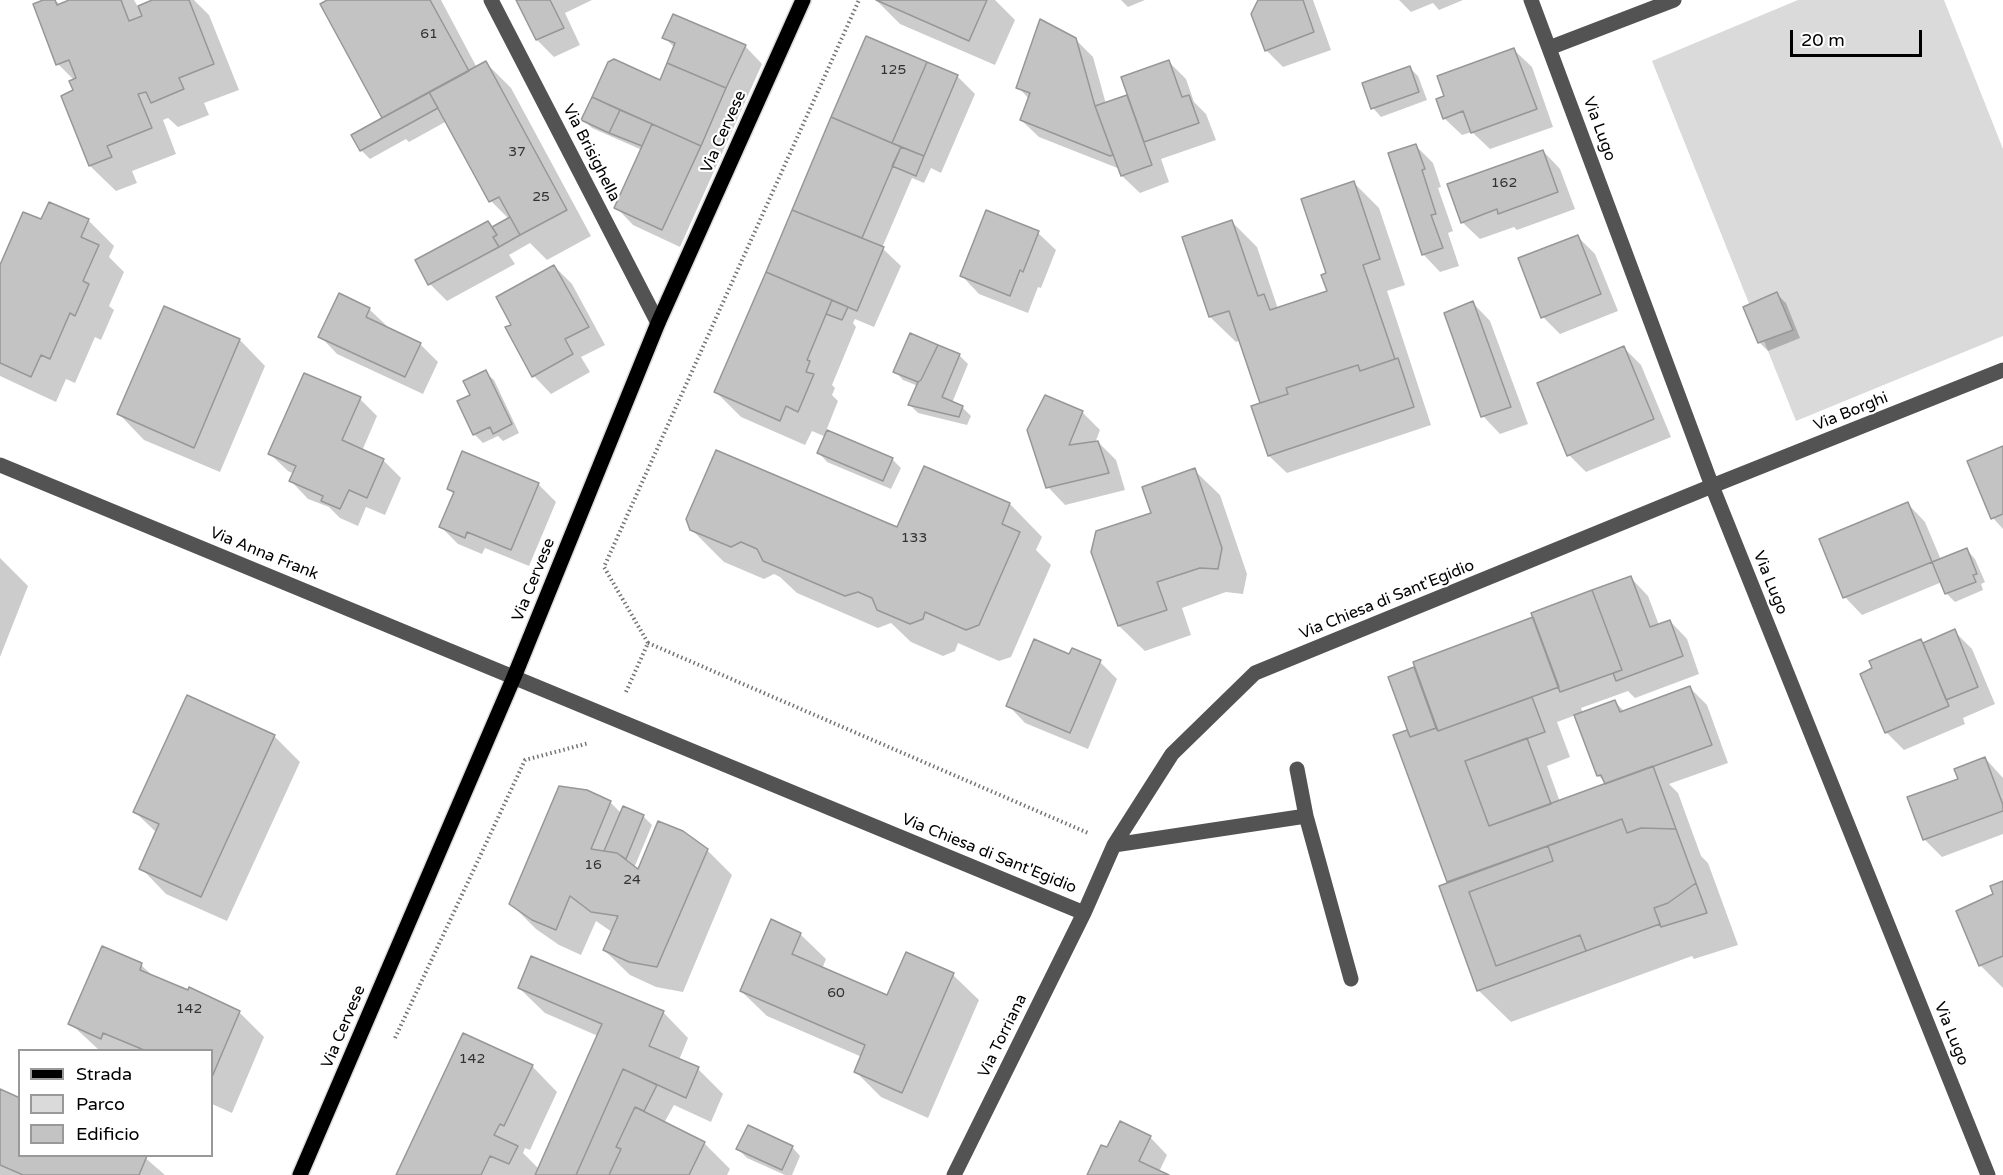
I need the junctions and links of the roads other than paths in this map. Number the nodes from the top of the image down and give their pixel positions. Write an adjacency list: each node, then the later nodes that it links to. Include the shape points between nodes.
1 (491, 0): 6 (street, Via Brisighella)
2 (803, 0): 6 (main road, Via Cervese)
3 (1531, 0): 5 (street, Via Lugo)
4 (1674, 0): 5 (street)
5 (1549, 48): 9 (street, Via Lugo)
6 (658, 323): 10 (main road, Via Cervese)
7 (2003, 370): 9 (street, Via Borghi)
8 (0, 465): 10 (street, Via Anna Frank)
9 (1712, 486): 13 (street, Via Chiesa di Sant'Egidio, via 1255,673 1173,754); 18 (street, Via Lugo)
10 (514, 677): 14 (street, Via Chiesa di Sant'Egidio); 16 (main road, Via Cervese)
11 (1297, 769): 12 (street)
12 (1306, 816): 13 (street); 15 (street)
13 (1114, 845): 14 (street, Via Chiesa di Sant'Egidio)
14 (1084, 913): 17 (street, Via Torriana)
15 (1351, 979)
16 (300, 1175)
17 (954, 1175)
18 (1988, 1175)

